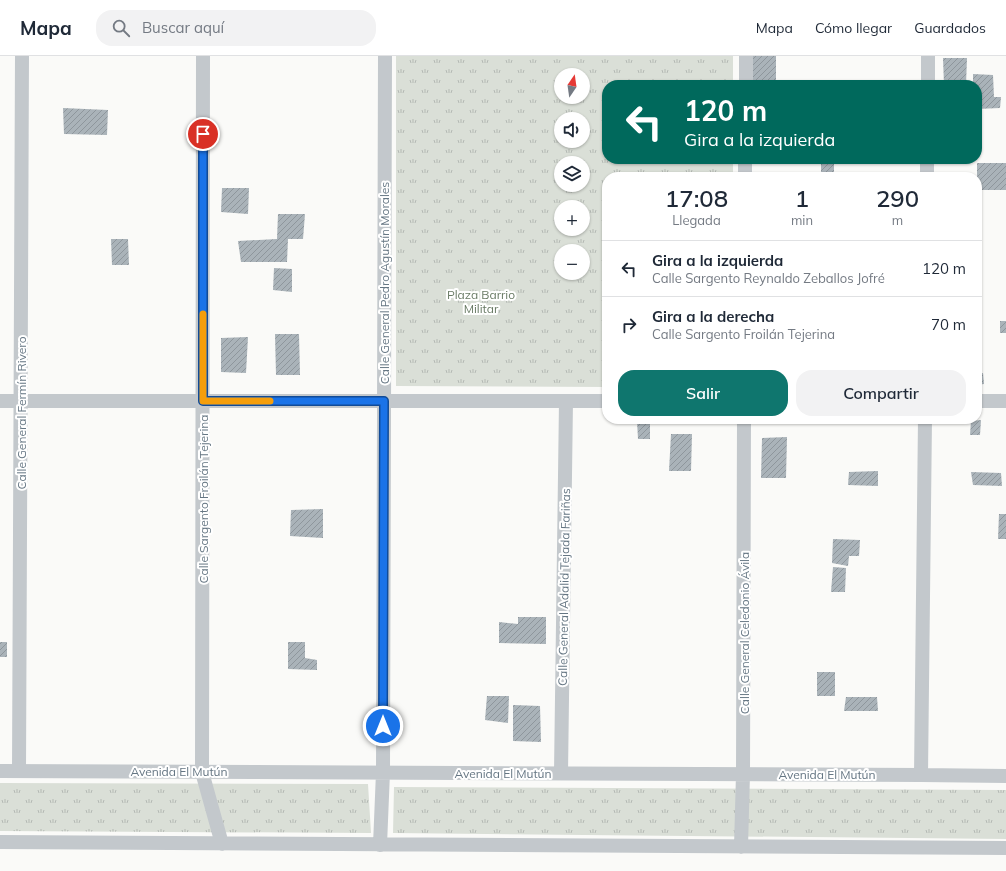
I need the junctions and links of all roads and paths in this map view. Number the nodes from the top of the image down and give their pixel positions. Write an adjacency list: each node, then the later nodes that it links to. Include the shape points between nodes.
1 (22, 56): 9 (street, Calle General Fermín Rivero)
2 (203, 56): 10 (street, Calle Sargento Froilán Tejerina)
3 (385, 56): 11 (street, Calle General Pedro Agustín Morales)
4 (746, 56): 6 (street)
5 (928, 56): 7 (street)
6 (746, 80)
7 (928, 80)
8 (0, 401): 9 (street)
9 (21, 401): 10 (street); 19 (street, Calle General Fermín Rivero)
10 (203, 401): 11 (street); 20 (street, Calle Sargento Froilán Tejerina)
11 (384, 401): 12 (street); 21 (street, Calle General Pedro Agustín Morales)
12 (566, 401): 13 (street); 22 (street, Calle General Adalid Tejada Fariñas)
13 (602, 401)
14 (982, 401): 15 (street)
15 (1006, 401)
16 (744, 424): 23 (street, Calle General Celedonio Ávila)
17 (925, 424): 24 (street)
18 (0, 771): 19 (street, Avenida El Mutún)
19 (19, 771): 20 (street, Avenida El Mutún)
20 (202, 772): 21 (street, Avenida El Mutún); 27 (street, Calle Sargento Froilán Tejerina)
21 (383, 772): 22 (street, Avenida El Mutún); 28 (street, Calle General Pedro Agustín Morales)
22 (561, 773): 23 (street, Avenida El Mutún)
23 (743, 774): 24 (street, Avenida El Mutún); 29 (street, Calle General Celedonio Ávila)
24 (921, 775): 25 (street, Avenida El Mutún)
25 (1006, 776)
26 (0, 842): 27 (street)
27 (222, 844): 28 (street)
28 (380, 845): 29 (street)
29 (741, 847): 30 (street)
30 (1006, 848)

